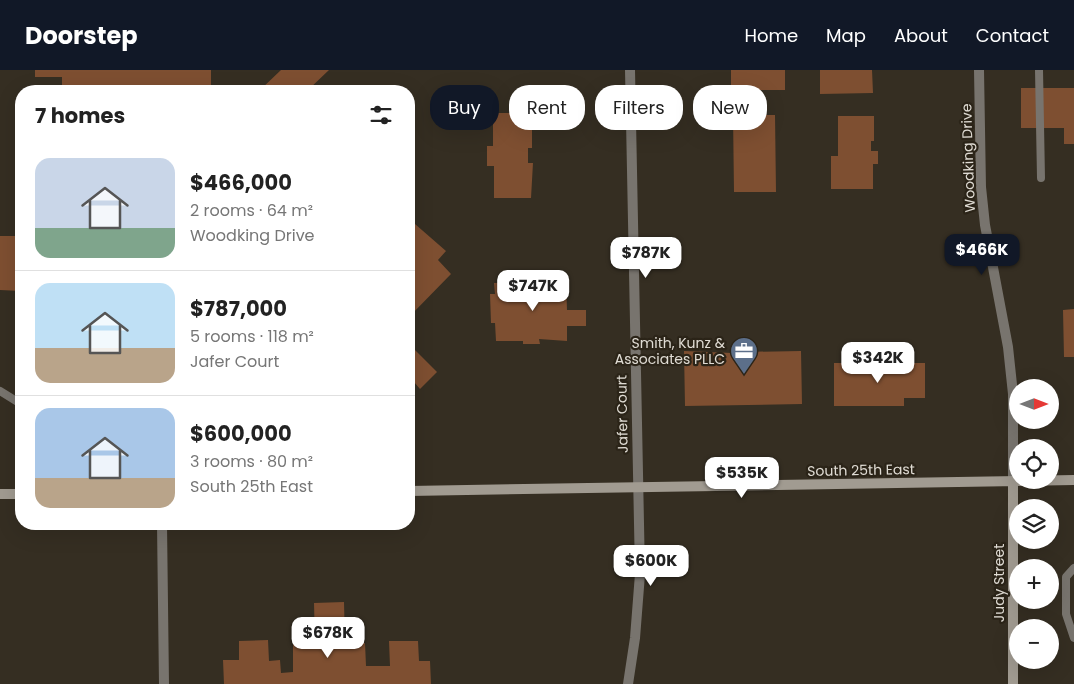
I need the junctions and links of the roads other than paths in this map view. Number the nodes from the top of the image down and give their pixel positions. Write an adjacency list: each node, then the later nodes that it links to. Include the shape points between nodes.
1 (630, 70): 11 (street, Jafer Court)
2 (979, 70): 7 (street, Woodking Drive, via 981,187 1008,347)
3 (1039, 70): 4 (lane)
4 (1041, 178)
5 (0, 391): 6 (lane)
6 (15, 400)
7 (1013, 439)
8 (1059, 480): 9 (main road, South 25th East)
9 (1074, 480)
10 (1009, 482): 11 (main road, South 25th East)
11 (637, 488): 13 (main road, South 25th East); 20 (street, Jafer Court, via 640,574)
12 (1013, 489): 21 (main road, Judy Street)
13 (415, 492)
14 (0, 494): 15 (main road)
15 (15, 494)
16 (162, 530): 19 (street)
17 (1074, 568): 18 (lane, via 1066,577 1066,614)
18 (1074, 638)
19 (164, 684)
20 (628, 684)
21 (1013, 684)

